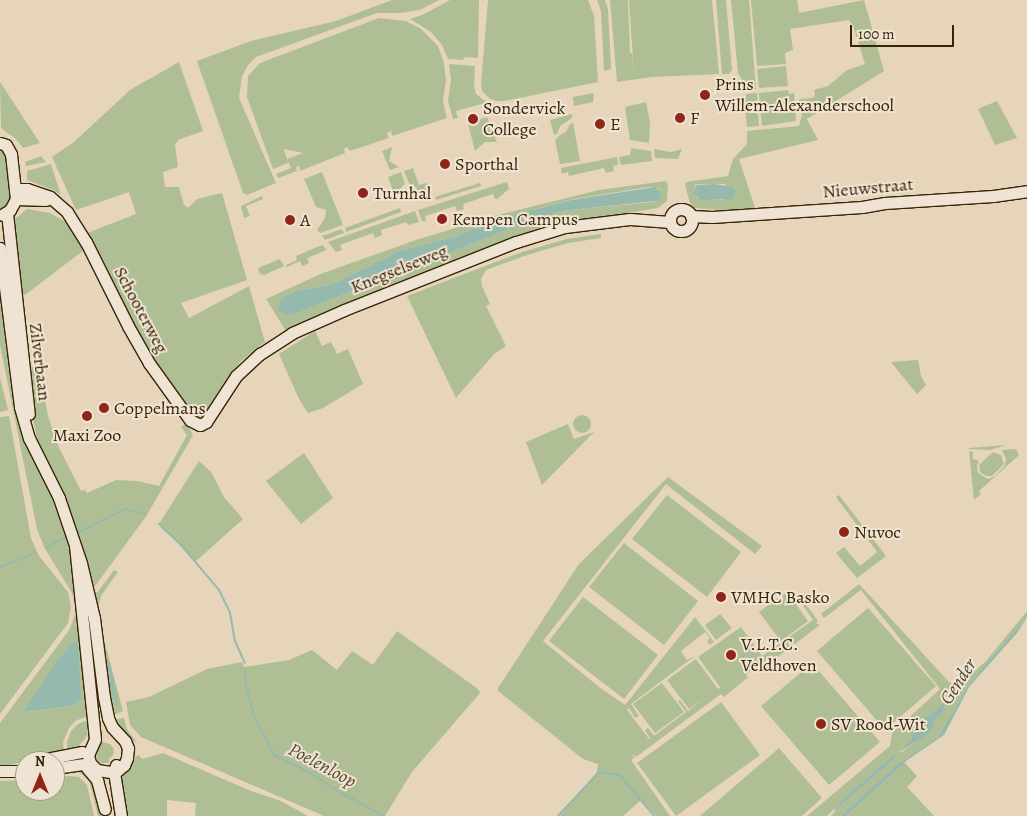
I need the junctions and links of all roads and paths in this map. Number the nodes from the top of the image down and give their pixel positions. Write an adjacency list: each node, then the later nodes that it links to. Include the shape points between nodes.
1 (0, 143): 3 (street, via 6,145 11,154)
2 (1027, 192): 6 (street, Nieuwstraat, via 885,203 862,208)
3 (15, 194): 4 (street); 8 (street, Schooterweg, via 40,192 60,203 86,242 149,363 190,420)
4 (4, 214): 9 (street, Zilverbaan, via 26,395)
5 (670, 219): 6 (street, via 680,209 687,211); 6 (street, via 674,229 681,231 688,229); 8 (street, Knegselseweg, via 591,222 535,235 292,332 236,376 206,422)
6 (692, 219)
7 (0, 248): 9 (street, Zilverbaan, via 20,407 29,438)
8 (200, 425)
9 (38, 454): 10 (street, Zilverbaan, via 59,498)
10 (74, 544): 11 (street, Zilverbaan, via 82,563 94,618 104,697 102,704); 12 (street, Zilverbaan)
11 (111, 733): 12 (street); 20 (street, via 124,745)
12 (94, 736): 13 (street); 17 (street, via 88,752)
13 (82, 752): 14 (street); 17 (street)
14 (65, 755)
15 (15, 767): 18 (street)
16 (65, 768): 17 (street)
17 (92, 768): 20 (street); 22 (street, via 106,802)
18 (1, 771): 19 (street)
19 (15, 771)
20 (116, 771): 21 (street)
21 (121, 812)
22 (105, 813)

